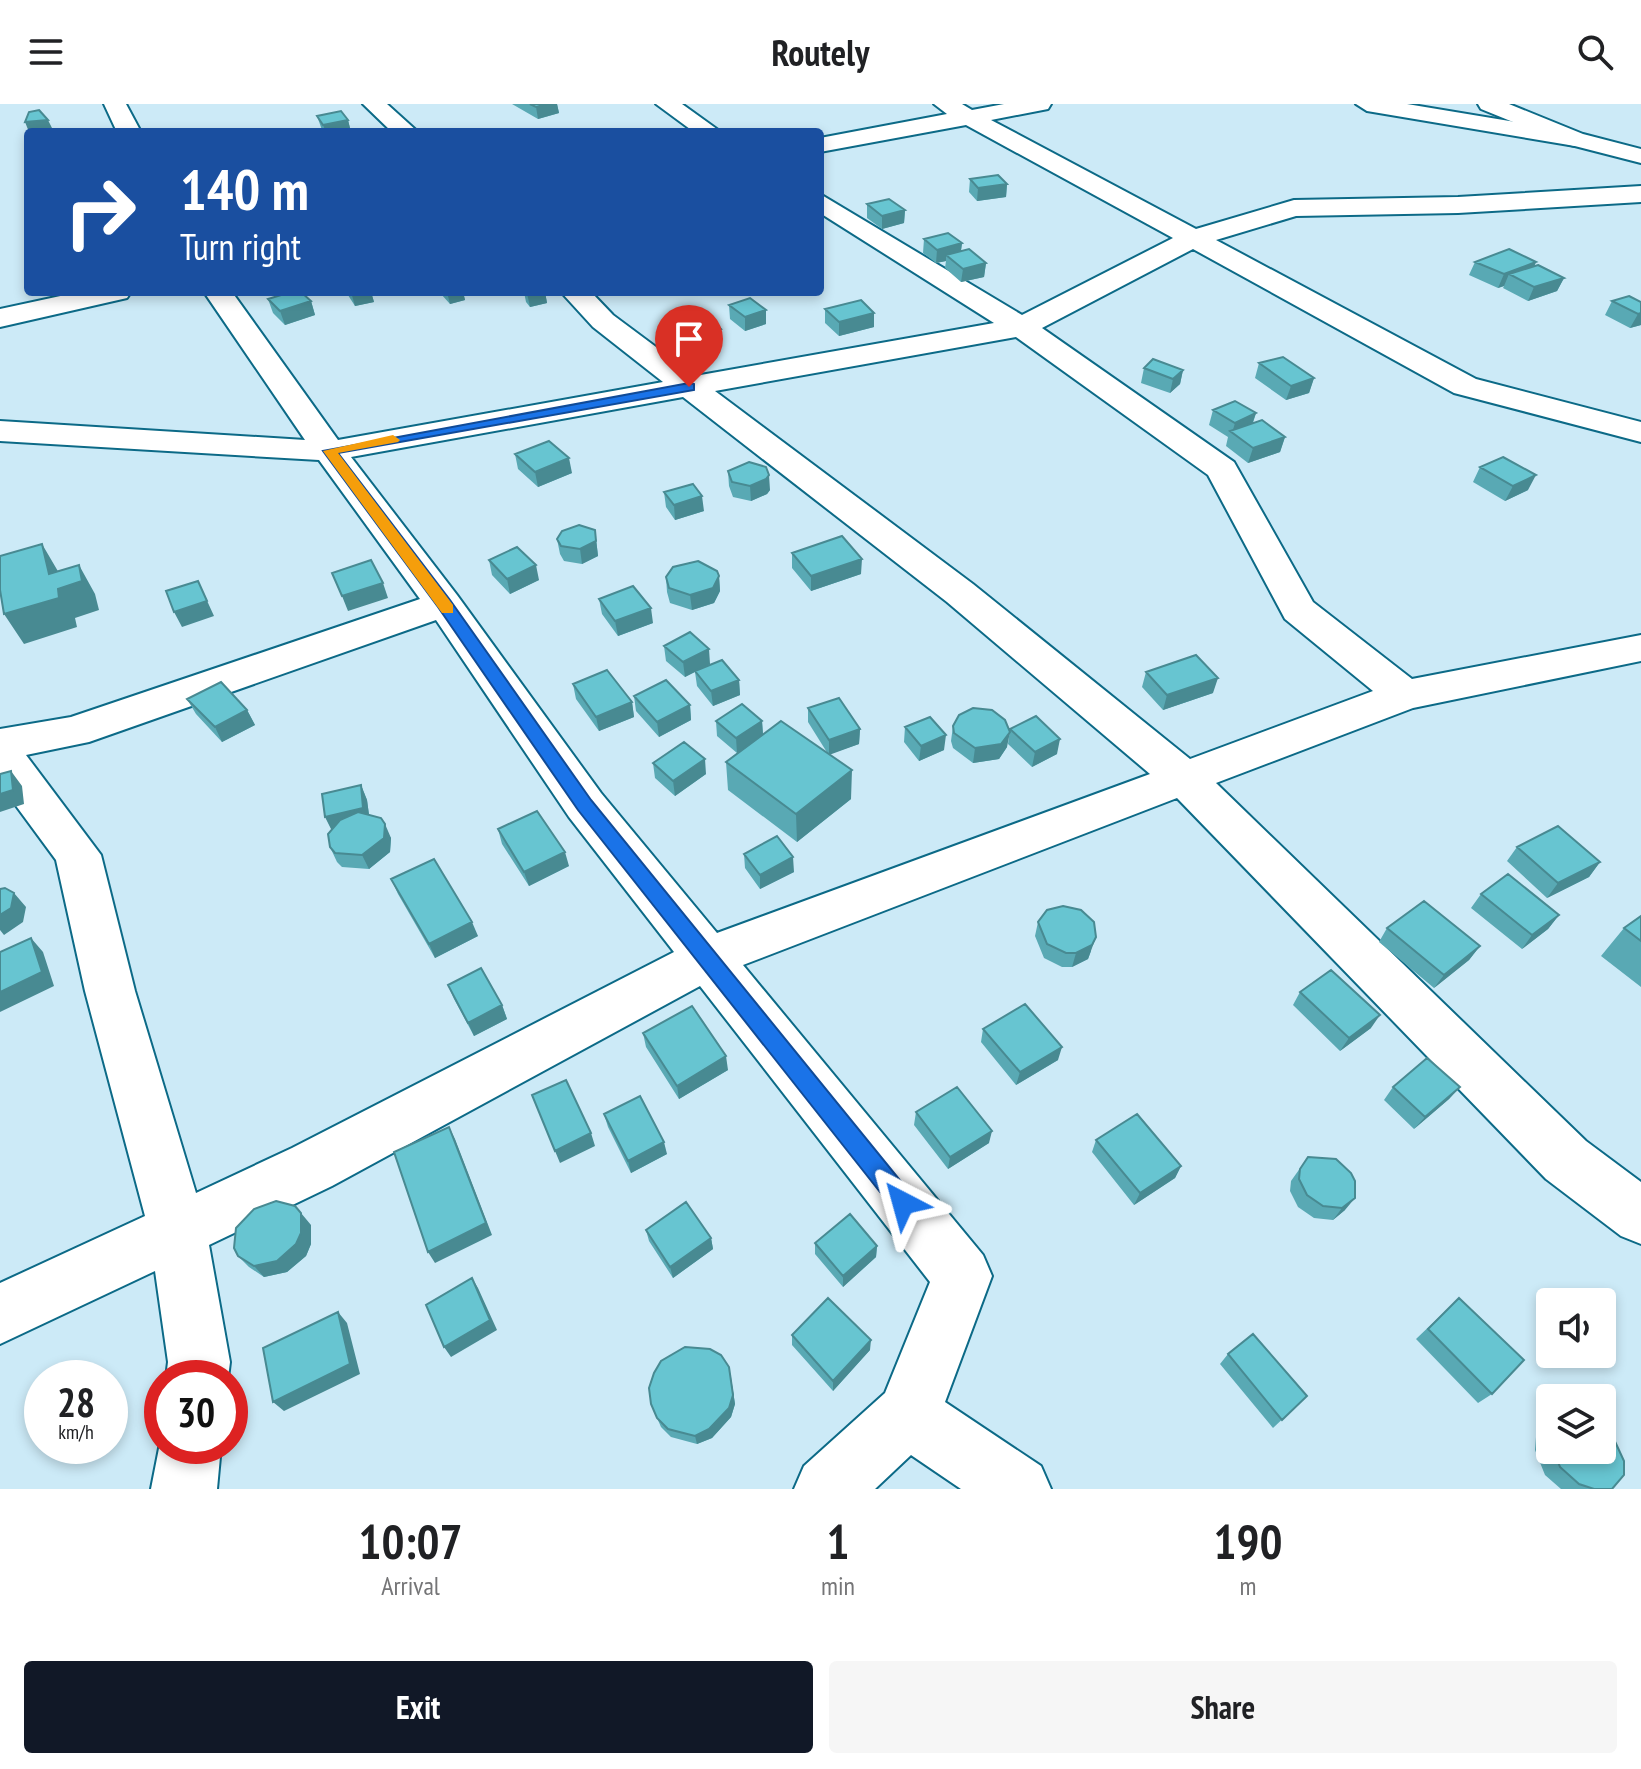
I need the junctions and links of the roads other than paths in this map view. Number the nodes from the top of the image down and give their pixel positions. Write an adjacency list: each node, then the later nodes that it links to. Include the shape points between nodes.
1 (115, 104): 8 (street)
2 (374, 104): 9 (street)
3 (667, 104): 10 (street)
4 (1040, 104): 7 (street)
5 (1367, 104): 11 (street)
6 (1489, 104): 11 (street)
7 (958, 110): 12 (street); 16 (street)
8 (127, 128)
9 (401, 128)
10 (703, 128)
11 (1575, 139): 13 (street)
12 (824, 144)
13 (1641, 156)
14 (1641, 194): 16 (street, via 1294,208)
15 (824, 204): 21 (street)
16 (1192, 239): 21 (street); 24 (street, via 1465,386)
17 (99, 296): 20 (street)
18 (221, 296): 25 (street)
19 (579, 296): 22 (street)
20 (0, 318)
21 (1021, 327): 22 (street); 28 (street, via 1222,469 1298,610)
22 (689, 387): 25 (street); 31 (street, via 960,593)
23 (0, 431): 25 (street)
24 (1641, 432)
25 (329, 451): 26 (street)
26 (444, 604): 29 (street, via 74,731); 32 (street, via 585,805)
27 (1641, 648): 28 (street)
28 (1405, 695): 31 (street)
29 (0, 744)
30 (0, 752): 34 (street, via 78,855 110,991)
31 (1183, 777): 32 (street); 33 (street, via 1566,1160)
32 (707, 958): 34 (street, via 312,1167); 37 (street, via 962,1276)
33 (1641, 1216)
34 (178, 1230): 35 (street); 36 (street)
35 (0, 1314)
36 (199, 1360)
37 (908, 1415): 40 (street); 41 (street)
38 (187, 1464): 39 (street)
39 (184, 1489)
40 (827, 1489)
41 (1018, 1489)

